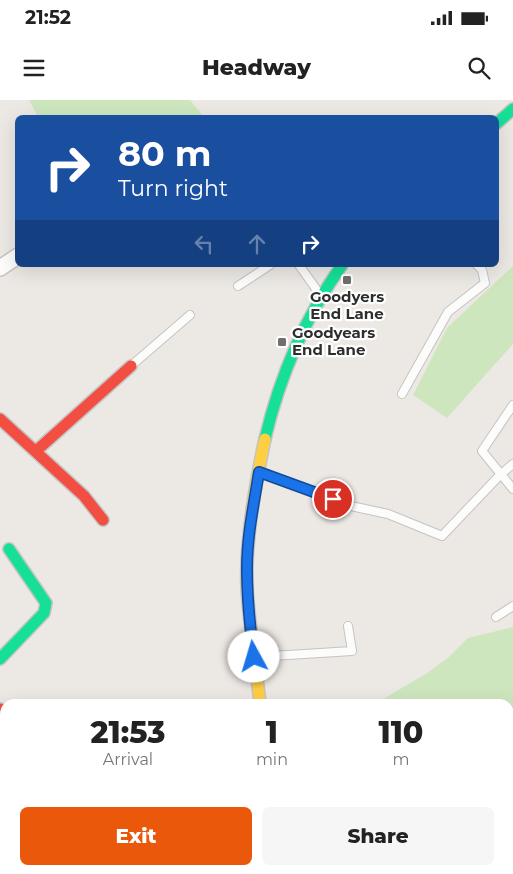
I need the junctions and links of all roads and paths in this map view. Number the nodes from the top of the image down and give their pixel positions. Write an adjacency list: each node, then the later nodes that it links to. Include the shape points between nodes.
1 (513, 109): 2 (main road)
2 (499, 121)
3 (15, 258): 8 (street)
4 (267, 267): 9 (lane)
5 (301, 267): 10 (lane)
6 (341, 267): 10 (main road)
7 (478, 267): 13 (lane, via 485,283 448,312)
8 (0, 268)
9 (238, 286)
10 (321, 295): 18 (main road, via 302,328 282,375)
11 (190, 315): 12 (lane)
12 (131, 366): 16 (main road)
13 (402, 394)
14 (513, 405): 19 (lane, via 482,451)
15 (0, 419): 16 (main road)
16 (36, 451): 21 (main road, via 84,496)
17 (513, 464): 19 (lane)
18 (259, 472): 19 (lane, via 351,506 388,514 442,536); 26 (main road, via 247,568)
19 (500, 475): 20 (lane)
20 (513, 489)
21 (103, 520)
22 (9, 549): 27 (main road, via 46,603 44,613)
23 (513, 606): 24 (lane)
24 (496, 617)
25 (348, 626): 26 (lane, via 352,651)
26 (254, 657): 28 (main road)
27 (0, 659)
28 (259, 699)

